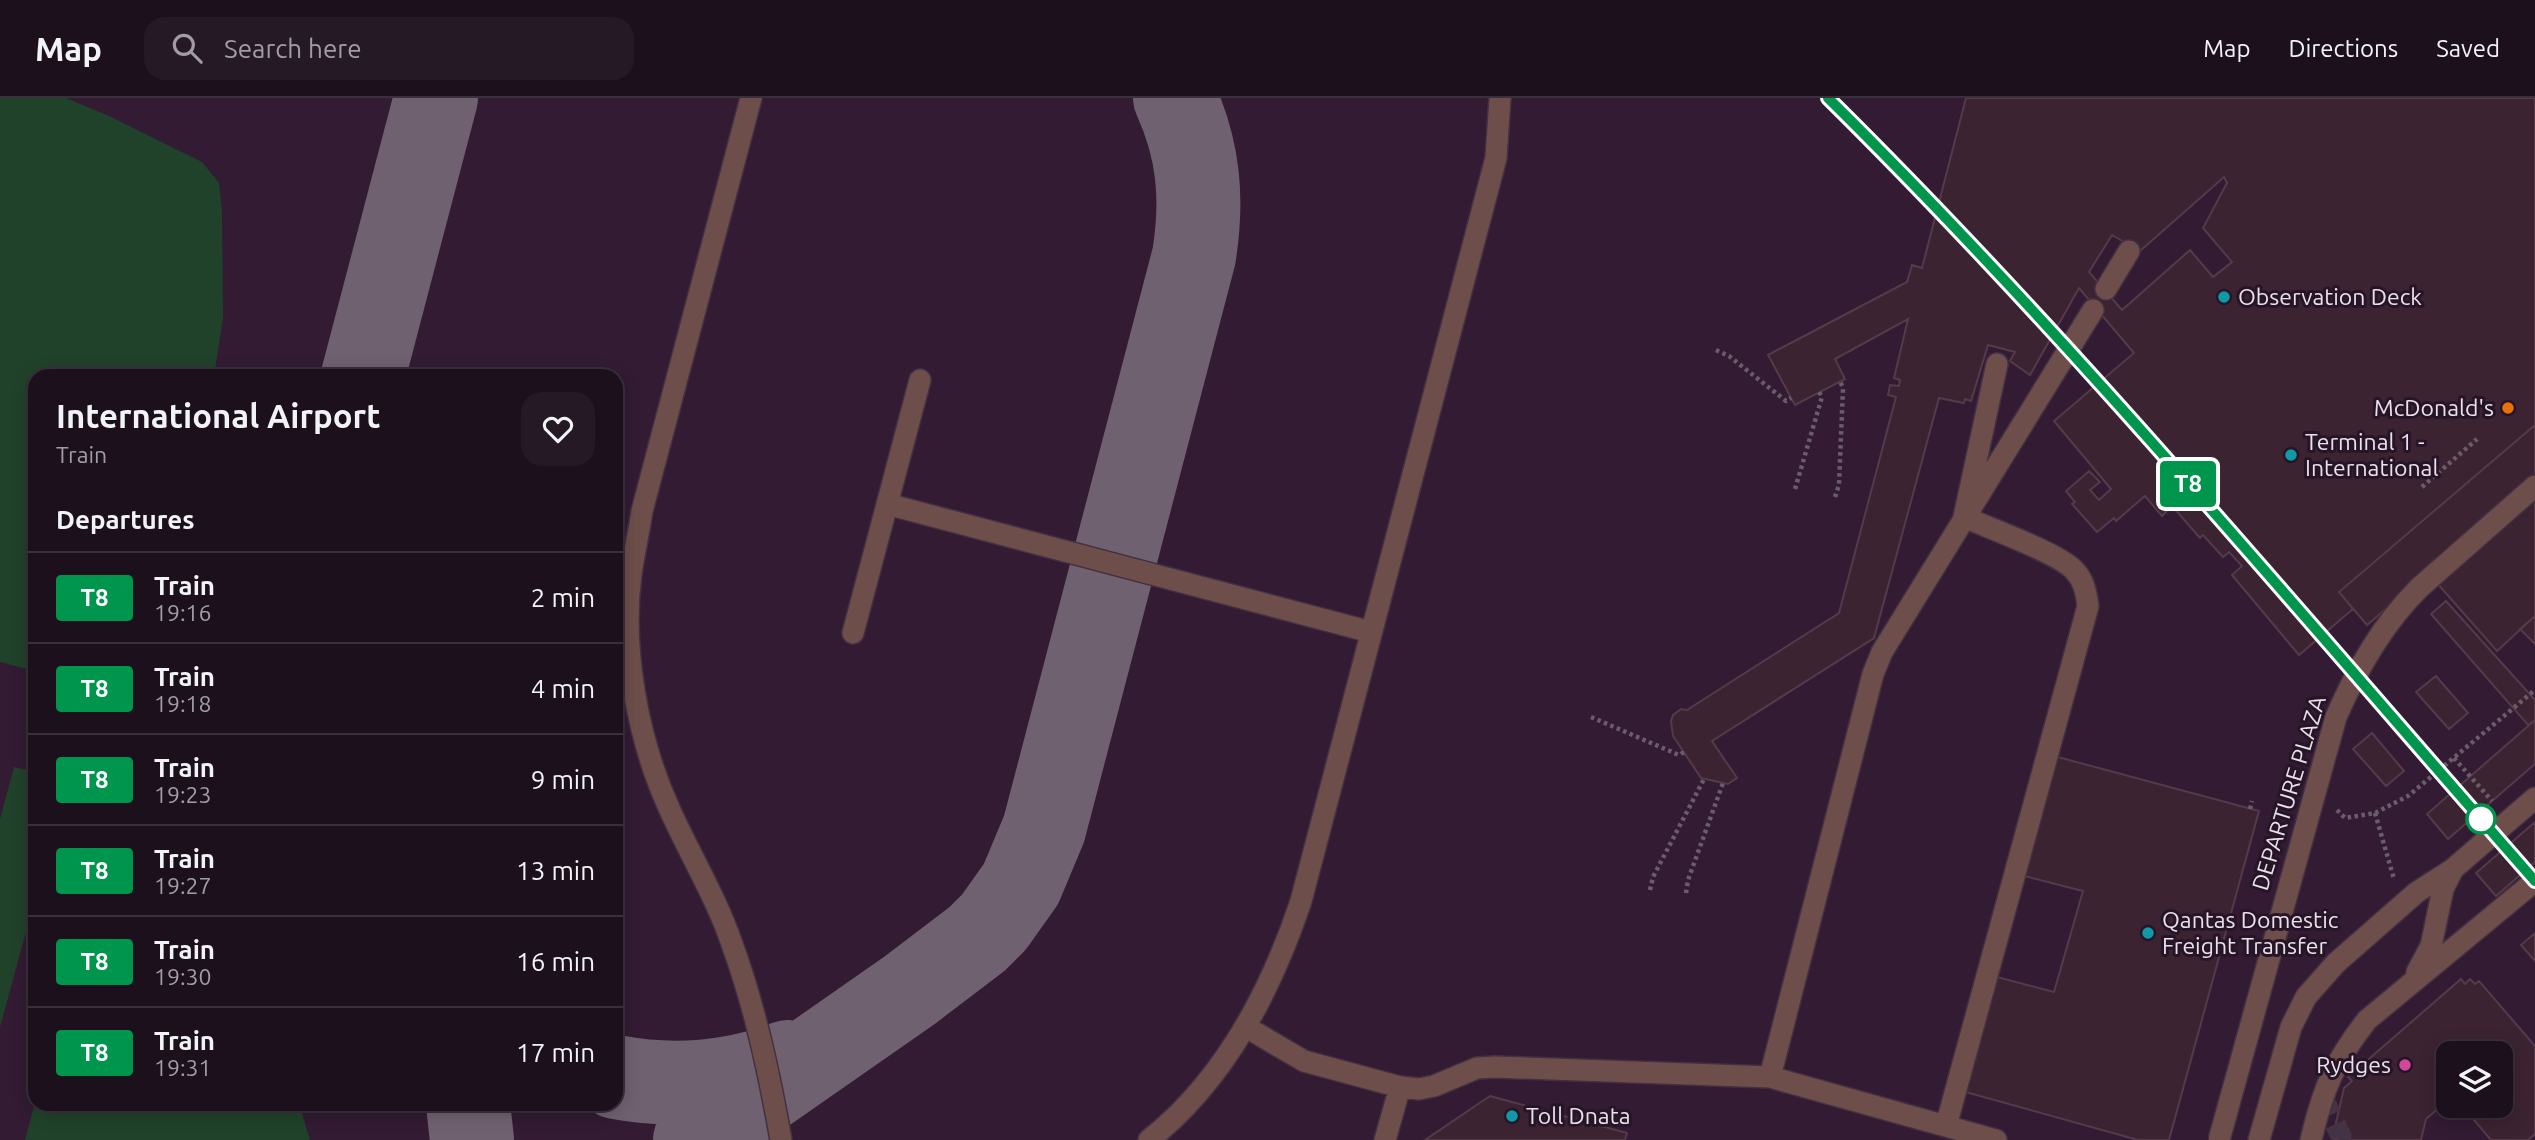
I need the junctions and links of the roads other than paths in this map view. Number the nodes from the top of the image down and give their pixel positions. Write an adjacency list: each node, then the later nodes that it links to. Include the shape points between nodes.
1 (751, 98): 21 (street, via 642,511 631,576 629,637 634,692 648,751 667,805 731,940 752,1003)
2 (1500, 98): 11 (street, via 1496,158)
3 (2129, 251): 4 (street)
4 (2106, 289)
5 (2093, 310): 10 (street)
6 (1997, 364): 10 (street)
7 (920, 380): 9 (street)
8 (2535, 486): 25 (street, DEPARTURE PLAZA, bridge, via 2406,601 2348,689 2329,737)
9 (887, 503): 11 (street); 12 (street)
10 (1964, 517): 18 (street, via 1895,628 1873,674); 20 (street, via 2059,558 2074,569 2088,606)
11 (1371, 632): 17 (street, via 1301,901 1273,976)
12 (853, 633)
13 (2535, 798): 14 (street)
14 (2453, 869): 16 (street, via 2443,889 2431,946); 26 (street, via 2417,892 2336,963 2306,997 2291,1027)
15 (2535, 881): 16 (street)
16 (2413, 980): 27 (street, via 2367,1020 2347,1045 2322,1096)
17 (1246, 1027): 19 (street, via 1304,1061); 22 (street, via 1203,1086)
18 (1770, 1077): 19 (street, via 1495,1067 1478,1068 1434,1086); 20 (street)
19 (1400, 1087): 23 (street)
20 (1946, 1126): 24 (street)
21 (781, 1140)
22 (1149, 1140)
23 (1385, 1140)
24 (1996, 1140)
25 (2219, 1140)
26 (2259, 1140)
27 (2311, 1140)

